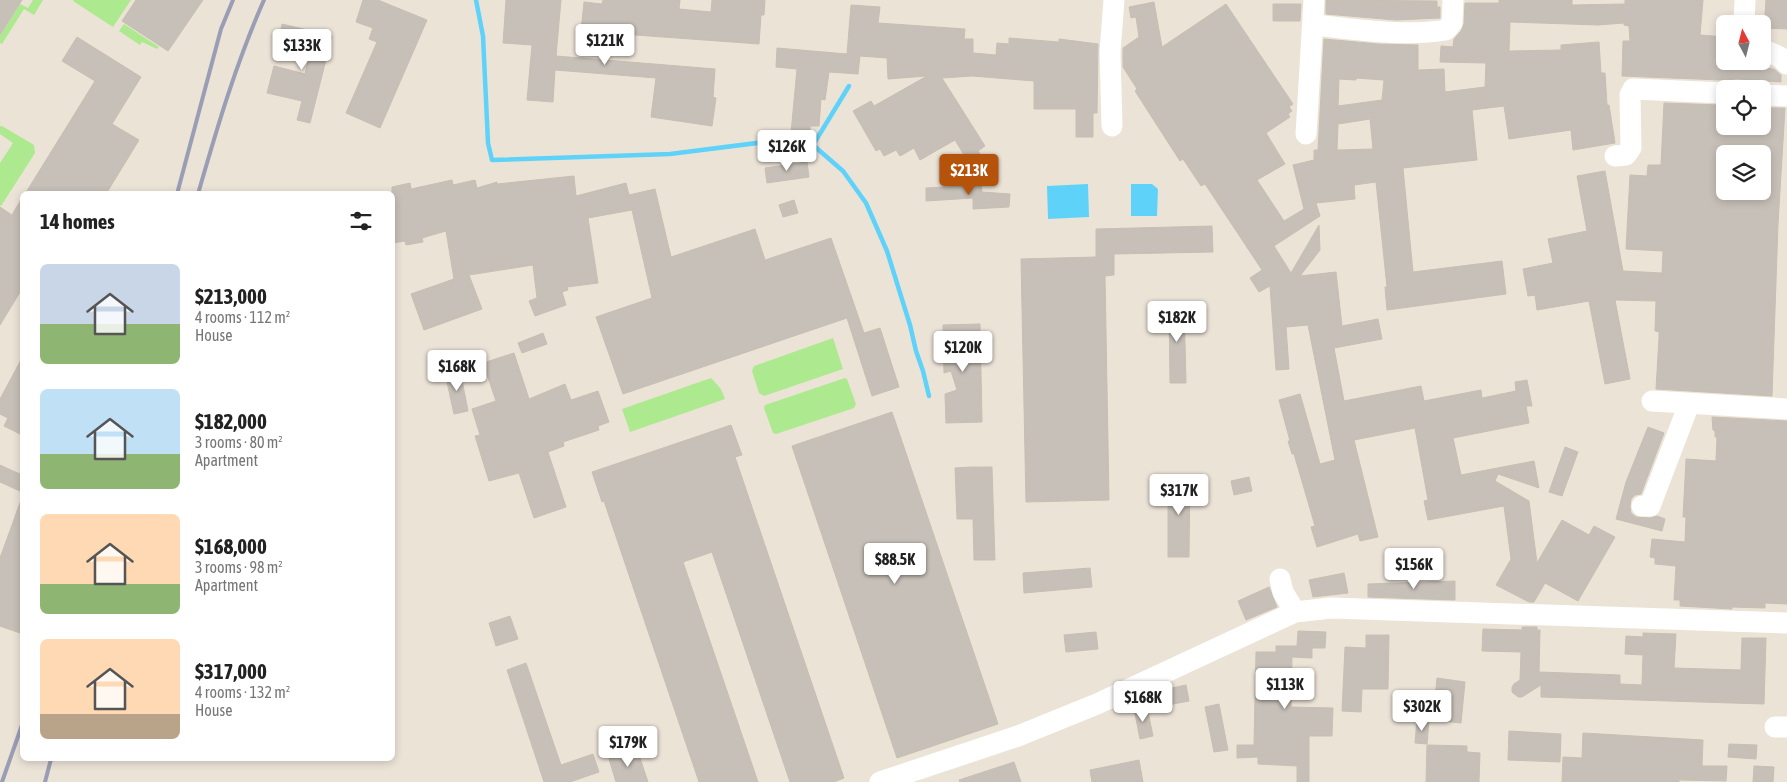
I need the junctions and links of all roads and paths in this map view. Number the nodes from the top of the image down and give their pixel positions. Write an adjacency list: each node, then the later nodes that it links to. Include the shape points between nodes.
1 (1114, 0): 12 (street, via 1110,52)
2 (1314, 0): 6 (street)
3 (1453, 0): 6 (street, via 1452,23 1446,30 1376,32)
4 (1745, 0): 5 (street)
5 (1744, 15)
6 (1312, 25): 13 (street)
7 (1771, 53): 8 (street)
8 (1787, 64)
9 (1716, 93): 14 (street, via 1633,89 1630,95 1630,148 1626,154)
10 (1771, 95): 11 (street)
11 (1787, 96)
12 (1112, 126)
13 (1306, 134)
14 (1615, 156)
15 (1652, 402): 16 (street)
16 (1689, 404): 17 (street); 18 (street, via 1650,506)
17 (1787, 409)
18 (1642, 506)
19 (1280, 579): 20 (street, via 1283,592)
20 (1295, 612): 21 (street, via 1482,606); 22 (street, via 1097,704 1018,736)
21 (1787, 623)
22 (880, 782)

